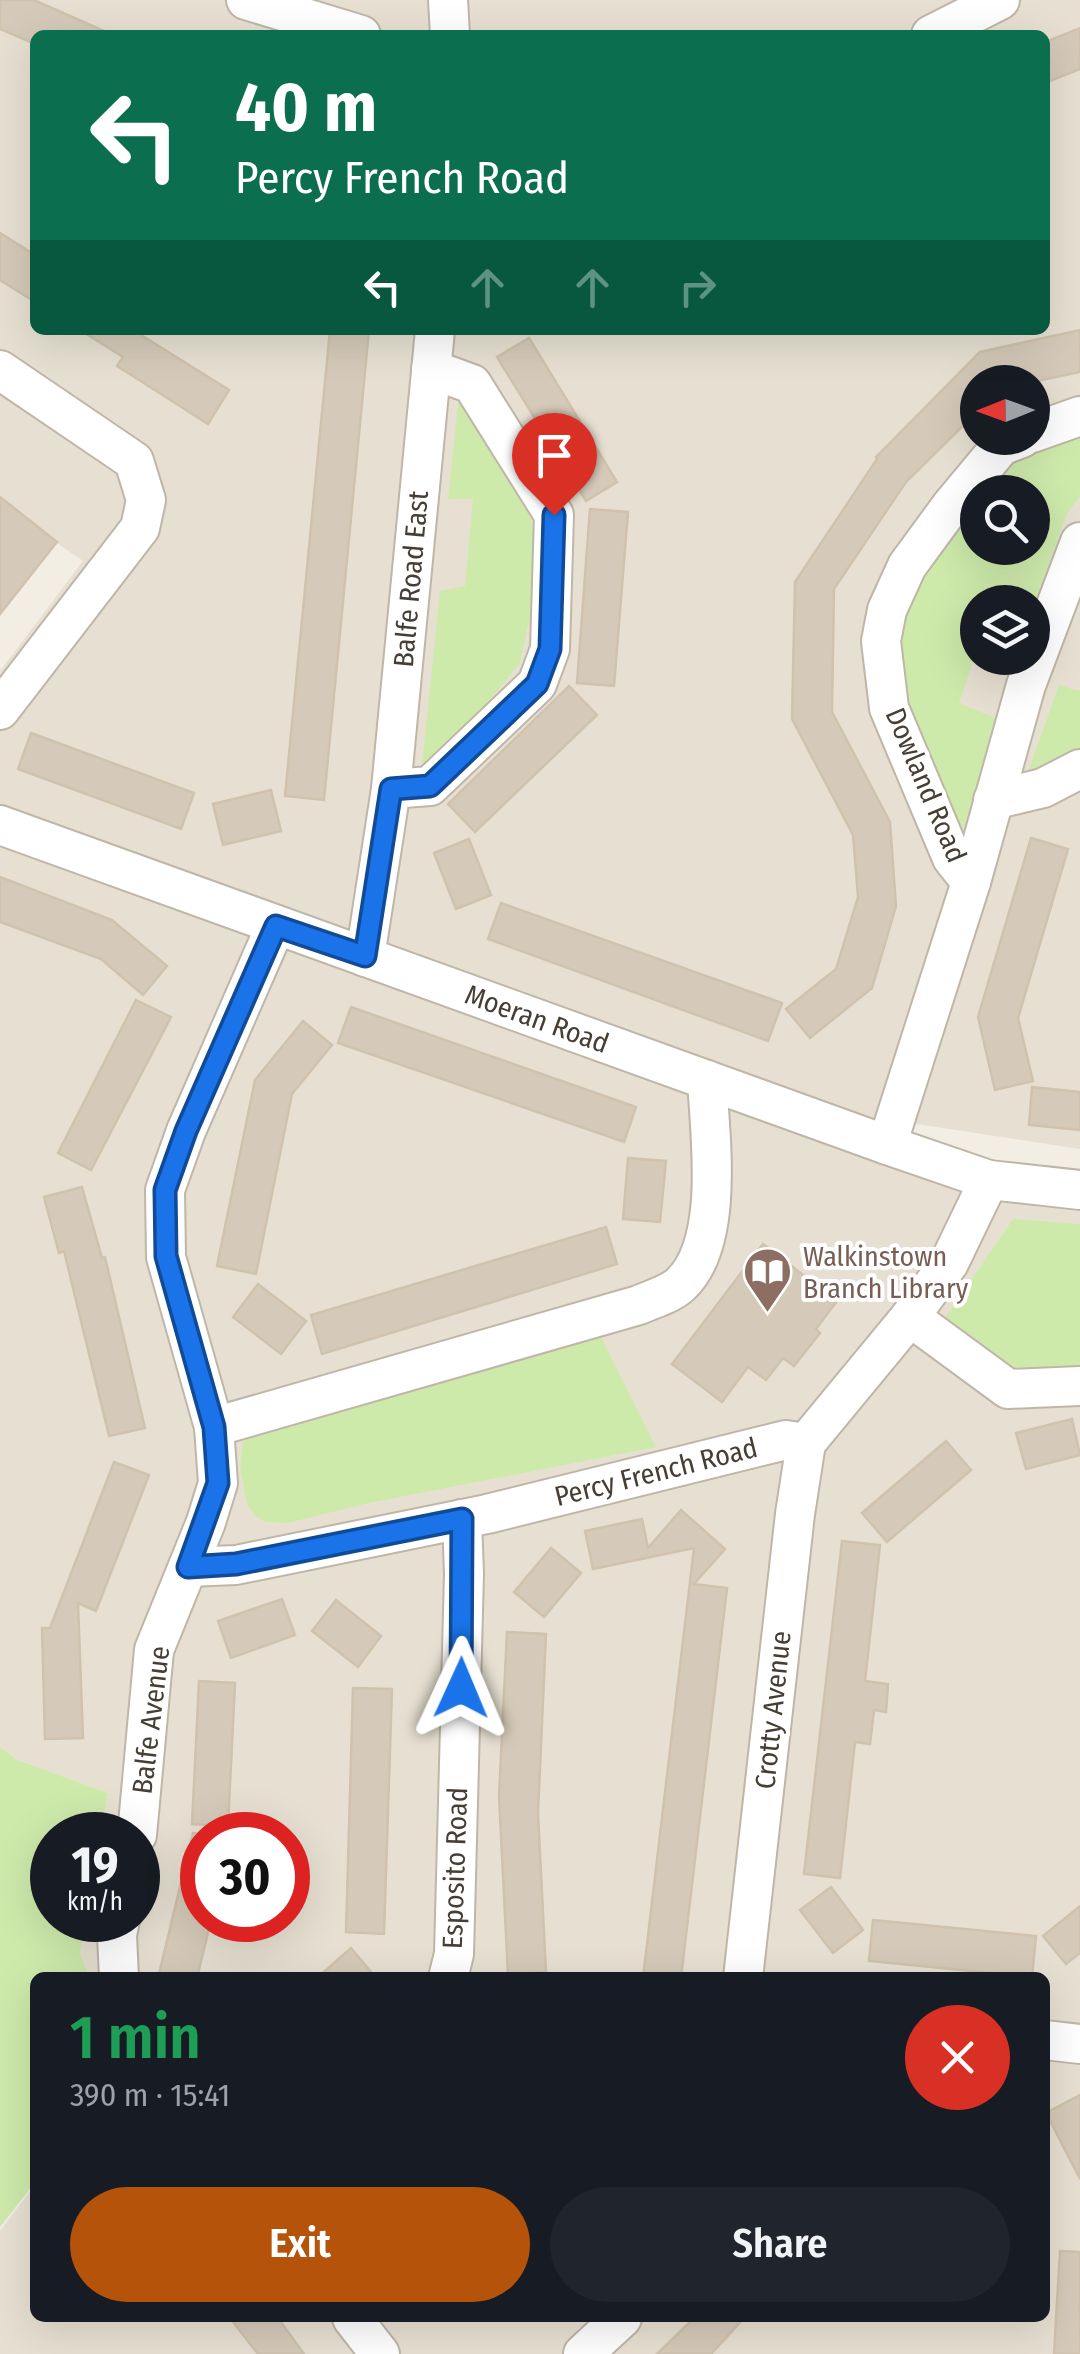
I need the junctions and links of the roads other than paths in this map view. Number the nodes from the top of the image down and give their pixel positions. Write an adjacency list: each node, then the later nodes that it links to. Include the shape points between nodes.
1 (246, 0): 4 (street)
2 (448, 0): 5 (street)
3 (1000, 0): 6 (street)
4 (345, 30)
5 (450, 30)
6 (941, 30)
7 (434, 335): 8 (street, Balfe Road East)
8 (431, 369): 16 (street, Balfe Road East); 16 (street, via 472,384 554,515 550,649 537,684 430,786)
9 (0, 370): 14 (street, via 134,461 146,500 140,528)
10 (1080, 416): 11 (street)
11 (1050, 427)
12 (994, 455): 19 (street, Dowland Road, via 908,566 886,610 882,641 889,708 952,858)
13 (1080, 542): 17 (street, Dowland Road, via 1026,686)
14 (0, 710)
15 (1080, 769): 17 (street, Dowland Road, via 1043,788)
16 (391, 789): 21 (street, Balfe Road East)
17 (994, 800): 19 (street, Dowland Road)
18 (0, 825): 20 (street, Moeran Road)
19 (971, 882): 23 (street, Dowland Road)
20 (276, 926): 21 (street, Moeran Road); 28 (street, Balfe Avenue, via 165,1190 166,1256)
21 (365, 956): 22 (street, Moeran Road)
22 (707, 1080): 23 (street, Moeran Road); 28 (street, via 712,1203 696,1265 679,1286 622,1310)
23 (887, 1145): 24 (street, Moeran Road)
24 (989, 1180): 25 (street, Moeran Road); 26 (street, via 949,1263)
25 (1080, 1190)
26 (910, 1317): 27 (street, via 1008,1388); 29 (street)
27 (1080, 1386)
28 (214, 1427): 31 (street, Balfe Avenue, via 218,1483)
29 (806, 1443): 30 (street, Percy French Road, via 786,1440); 36 (street, Crotty Avenue)
30 (462, 1519): 31 (street, Percy French Road, via 236,1564); 35 (street, Esposito Road)
31 (188, 1567): 32 (street, Balfe Avenue, via 154,1650)
32 (139, 1812)
33 (118, 1942): 34 (street)
34 (119, 1972)
35 (450, 1972)
36 (744, 1972)
37 (1050, 2041): 38 (street)
38 (1080, 2044)
39 (355, 2322): 41 (street)
40 (618, 2322): 42 (street)
41 (380, 2354)
42 (583, 2354)

